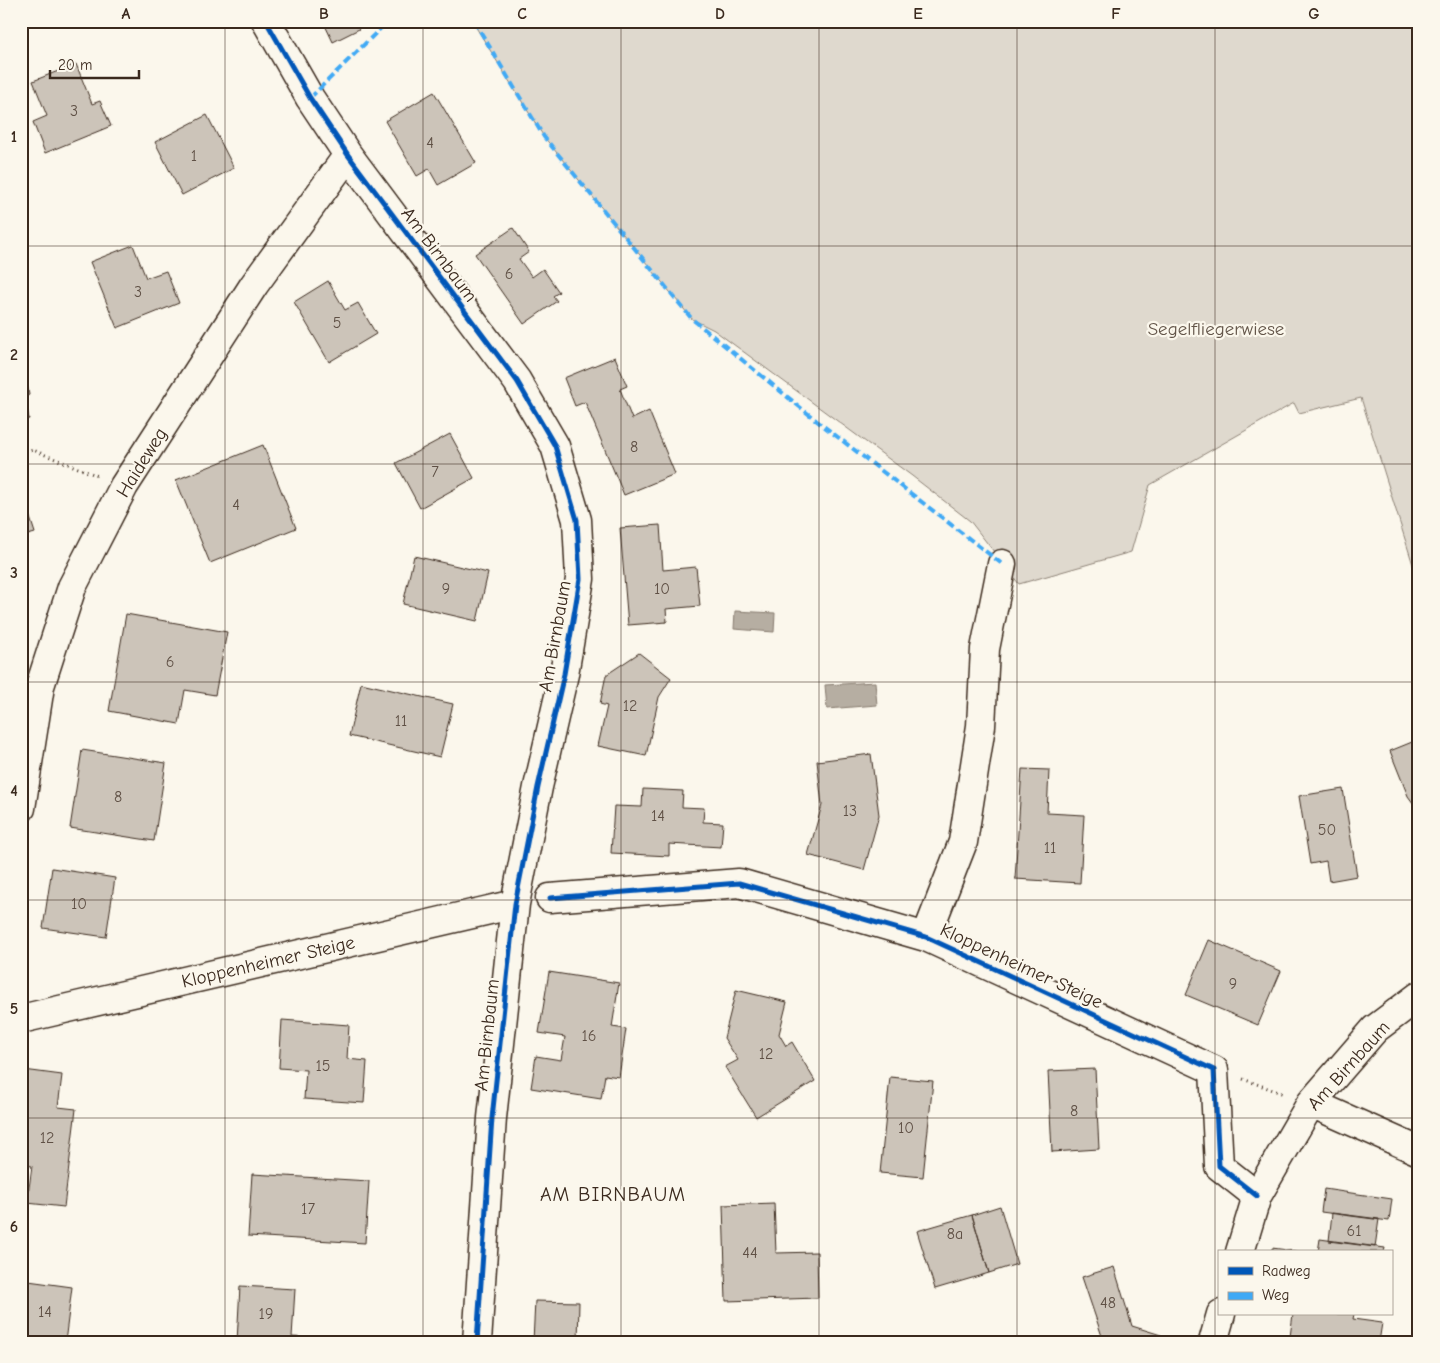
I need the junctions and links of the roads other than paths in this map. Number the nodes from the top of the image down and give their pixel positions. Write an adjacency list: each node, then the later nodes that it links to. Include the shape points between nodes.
1 (266, 21): 2 (street, Am Birnbaum, via 310,98)
2 (348, 155): 4 (street, Haideweg, via 254,285 124,486 72,587 40,686); 6 (street, Am Birnbaum, via 517,381 555,446 577,520 580,579 564,674)
3 (1002, 564): 7 (street, via 985,650 981,726 963,842)
4 (21, 808)
5 (550, 898): 7 (street, Kloppenheimer Steige, via 739,883)
6 (515, 904): 9 (street, Kloppenheimer Steige); 15 (street, Am Birnbaum, via 492,1118)
7 (926, 938): 12 (street, Kloppenheimer Steige, via 1214,1070 1219,1166)
8 (1419, 996): 10 (street, Am Birnbaum, via 1375,1029)
9 (21, 1019)
10 (1311, 1103): 11 (street); 12 (street, Am Birnbaum)
11 (1419, 1151)
12 (1257, 1196): 13 (street, Am Birnbaum)
13 (1241, 1250)
14 (1220, 1316): 16 (street)
15 (476, 1342)
16 (1213, 1342)

